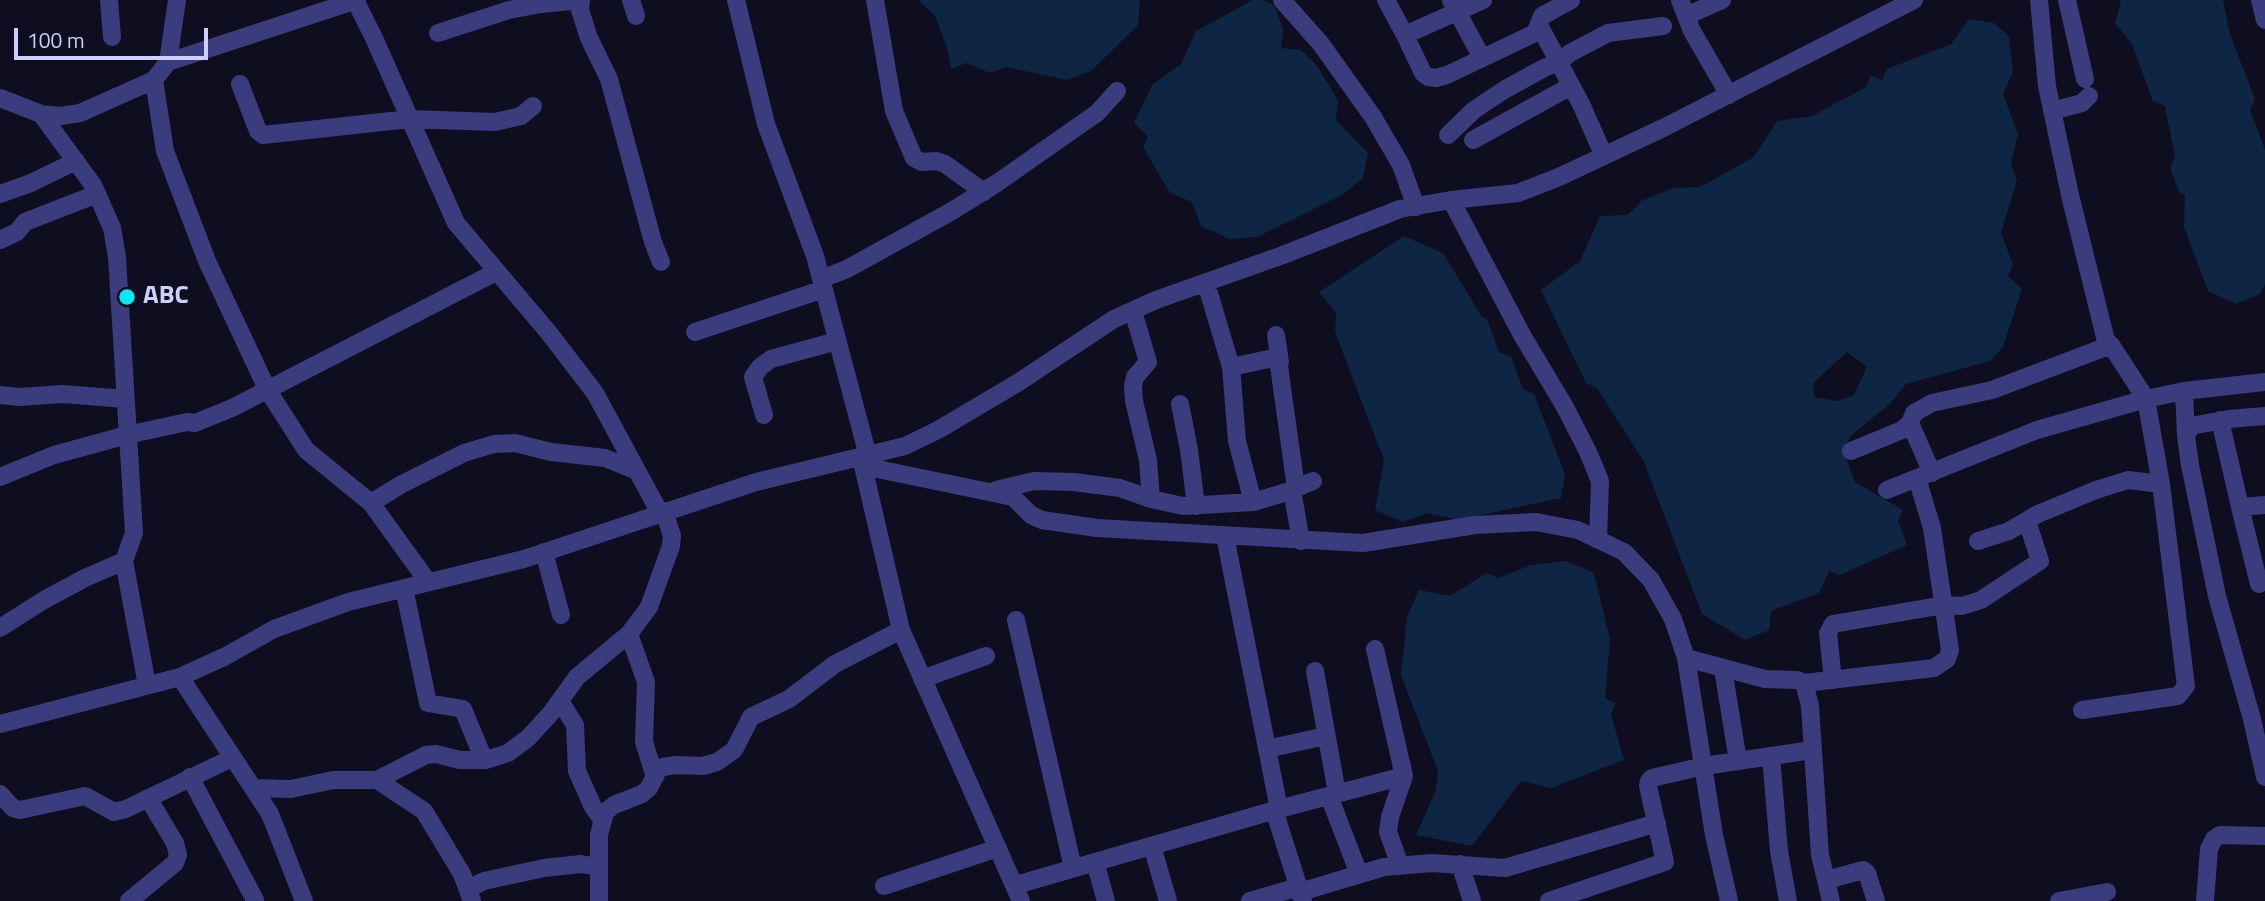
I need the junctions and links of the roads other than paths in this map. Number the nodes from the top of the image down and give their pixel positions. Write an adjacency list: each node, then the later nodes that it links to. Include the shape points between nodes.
1 (109, 0): 23 (street)
2 (177, 0): 25 (street)
3 (356, 0): 25 (street); 36 (street)
4 (581, 0): 21 (street, via 509,10); 47 (street, via 580,10 609,79)
5 (736, 0): 50 (street, via 766,124)
6 (875, 0): 41 (street, via 894,111 915,158 945,164)
7 (1282, 0): 45 (street, via 1321,44 1373,117 1401,165)
8 (1386, 0): 22 (street)
9 (1483, 0): 16 (street)
10 (1571, 0): 19 (street, via 1547,12)
11 (1722, 0): 17 (street)
12 (1914, 0): 31 (street)
13 (2039, 0): 34 (street)
14 (2067, 0): 34 (street, via 2087,87 2082,103)
15 (2260, 0): 18 (street)
16 (1454, 6): 22 (street); 24 (street)
17 (1683, 8): 31 (street)
18 (2265, 20)
19 (1539, 25): 24 (street, via 1533,34); 26 (street)
20 (1663, 26): 26 (street, via 1616,30)
21 (439, 33)
22 (1405, 35): 24 (street, via 1428,77 1447,75)
23 (113, 37)
24 (1482, 58)
25 (168, 62): 27 (street)
26 (1559, 62): 29 (street); 37 (street, via 1504,90)
27 (154, 80): 35 (street, via 80,113); 59 (street, via 165,151 207,261)
28 (240, 84): 36 (street, via 263,135)
29 (1570, 86): 38 (street); 39 (street)
30 (1117, 91): 41 (street, via 1097,113)
31 (1728, 95): 39 (street)
32 (0, 98): 35 (street)
33 (533, 106): 36 (street, via 521,116 495,122)
34 (2052, 111): 55 (street, via 2095,301)
35 (41, 114): 40 (street)
36 (409, 119): 48 (street, via 456,223)
37 (1448, 135)
38 (1473, 141)
39 (1604, 156): 44 (street, via 1518,193)
40 (76, 161): 42 (street); 43 (street)
41 (984, 192): 50 (street)
42 (0, 194)
43 (97, 194): 46 (street, via 25,222 18,232); 62 (street, via 113,228 117,257)
44 (1451, 200): 45 (street); 89 (street, via 1565,407 1600,481)
45 (1416, 207): 49 (street, via 1400,209)
46 (0, 240)
47 (661, 262)
48 (496, 272): 59 (street); 73 (street, via 595,393)
49 (1206, 283): 51 (street); 57 (street)
50 (822, 284): 52 (street); 54 (street)
51 (1133, 311): 72 (street, via 938,430); 80 (street, via 1148,362 1133,386)
52 (695, 332)
53 (1276, 335): 56 (street)
54 (837, 341): 65 (street, via 771,359 760,367 753,377); 72 (street)
55 (2111, 345): 63 (street); 68 (street, via 1992,390 1932,404 1914,413)
56 (1280, 362): 57 (street, via 1276,357); 77 (street)
57 (1231, 367): 81 (street, via 1237,441)
58 (2265, 382): 60 (street)
59 (267, 389): 69 (street, via 195,423); 82 (street, via 306,450)
60 (2184, 391): 63 (street); 70 (street)
61 (0, 395): 62 (street)
62 (125, 399): 69 (street)
63 (2146, 399): 74 (street, via 2037,430); 76 (street)
64 (1180, 404): 84 (street)
65 (764, 415)
66 (2265, 416): 67 (street)
67 (2220, 421): 70 (street, via 2191,426); 85 (street)
68 (1910, 423): 71 (street); 74 (street, via 1923,448)
69 (127, 435): 75 (street, via 54,454); 93 (street, via 134,533)
70 (2186, 436): 126 (street, via 2217,596)
71 (1851, 451)
72 (866, 461): 79 (street); 86 (street, via 822,465); 101 (street)
73 (637, 471): 82 (street, via 605,458 515,443 494,444 452,458); 86 (street)
74 (1925, 476): 78 (street); 97 (street)
75 (0, 477)
76 (2161, 484): 87 (street, via 2127,480); 114 (street, via 2186,686 2178,696)
77 (1300, 487): 81 (street); 90 (street)
78 (1887, 490)
79 (989, 492): 80 (street, via 1034,481 1074,482 1120,488); 88 (street, via 1013,497 1042,520)
80 (1151, 499): 84 (street)
81 (1253, 502): 84 (street)
82 (371, 503): 94 (street)
83 (2265, 505): 85 (street)
84 (1196, 506)
85 (2240, 507): 95 (street)
86 (662, 512): 92 (street); 102 (street, via 672,536 667,562 649,607)
87 (2027, 521): 91 (street); 97 (street, via 2038,563 1981,600)
88 (1225, 536): 90 (street); 117 (street)
89 (1598, 540): 90 (street, via 1578,530 1536,522 1475,525 1363,542); 105 (street, via 1624,552 1651,580 1673,619)
90 (1301, 541)
91 (1978, 541)
92 (544, 552): 94 (street); 98 (street)
93 (124, 561): 100 (street, via 44,600); 112 (street)
94 (428, 582): 96 (street)
95 (2259, 584)
96 (404, 588): 108 (street, via 310,614); 121 (street, via 426,699 432,705 463,709)
97 (1944, 605): 110 (street, via 1833,624 1828,633); 110 (street, via 1950,650 1939,666)
98 (561, 615)
99 (1016, 620): 143 (street)
100 (0, 628)
101 (901, 630): 109 (street); 125 (street, via 835,664 789,699 751,717 734,750 716,762 663,767)
102 (629, 634): 113 (street, via 578,677); 125 (street, via 646,682 644,742)
103 (1375, 649): 124 (street)
104 (986, 656): 109 (street)
105 (1686, 658): 106 (street); 123 (street)
106 (1723, 669): 111 (street); 122 (street)
107 (1315, 670): 116 (street)
108 (180, 677): 112 (street); 120 (street)
109 (922, 679): 138 (street)
110 (1833, 680): 111 (street)
111 (1804, 683): 118 (street)
112 (147, 685): 115 (street)
113 (559, 701): 121 (street, via 528,738 508,753); 134 (street, via 575,725 577,771)
114 (2082, 710)
115 (0, 724)
116 (1326, 736): 117 (street); 131 (street)
117 (1267, 749): 133 (street)
118 (1812, 750): 119 (street); 145 (street, via 1820,855)
119 (1771, 756): 122 (street); 161 (street)
120 (232, 758): 127 (street); 129 (street)
121 (484, 760): 128 (street, via 431,754)
122 (1738, 761): 123 (street)
123 (1704, 766): 135 (street, via 1649,781); 160 (street)
124 (1404, 776): 131 (street); 141 (street, via 1388,832)
125 (655, 777): 134 (street, via 642,794 605,812)
126 (2265, 777)
127 (190, 778): 132 (street); 151 (street)
128 (377, 780): 129 (street); 150 (street, via 424,811)
129 (254, 788): 153 (street, via 270,814)
130 (0, 794): 132 (street, via 20,810 85,796 114,812)
131 (1333, 794): 133 (street); 144 (street)
132 (148, 798): 152 (street, via 178,855 175,863)
133 (1277, 809): 137 (street); 149 (street)
134 (603, 821): 142 (street)
135 (1657, 823): 140 (street, via 1506,868); 159 (street, via 1664,863)
136 (2265, 836): 165 (street, via 2220,835 2214,839 2208,849)
137 (1152, 846): 139 (street); 156 (street)
138 (998, 848): 146 (street); 148 (street)
139 (1095, 862): 143 (street); 155 (street)
140 (1460, 864): 141 (street); 158 (street)
141 (1399, 866): 144 (street)
142 (598, 867): 150 (street, via 544,868 484,881); 154 (street)
143 (1073, 868): 148 (street)
144 (1359, 874): 149 (street)
145 (1827, 880): 162 (street); 163 (street, via 1863,870)
146 (884, 886)
147 (2107, 892): 164 (street)
148 (1018, 893)
149 (1301, 893): 157 (street)
150 (470, 895)
151 (255, 900)
152 (129, 901)
153 (304, 901)
154 (599, 901)
155 (1106, 901)
156 (1168, 901)
157 (1250, 901)
158 (1472, 901)
159 (1549, 901)
160 (1729, 901)
161 (1788, 901)
162 (1831, 901)
163 (1876, 901)
164 (2064, 901)
165 (2205, 901)

